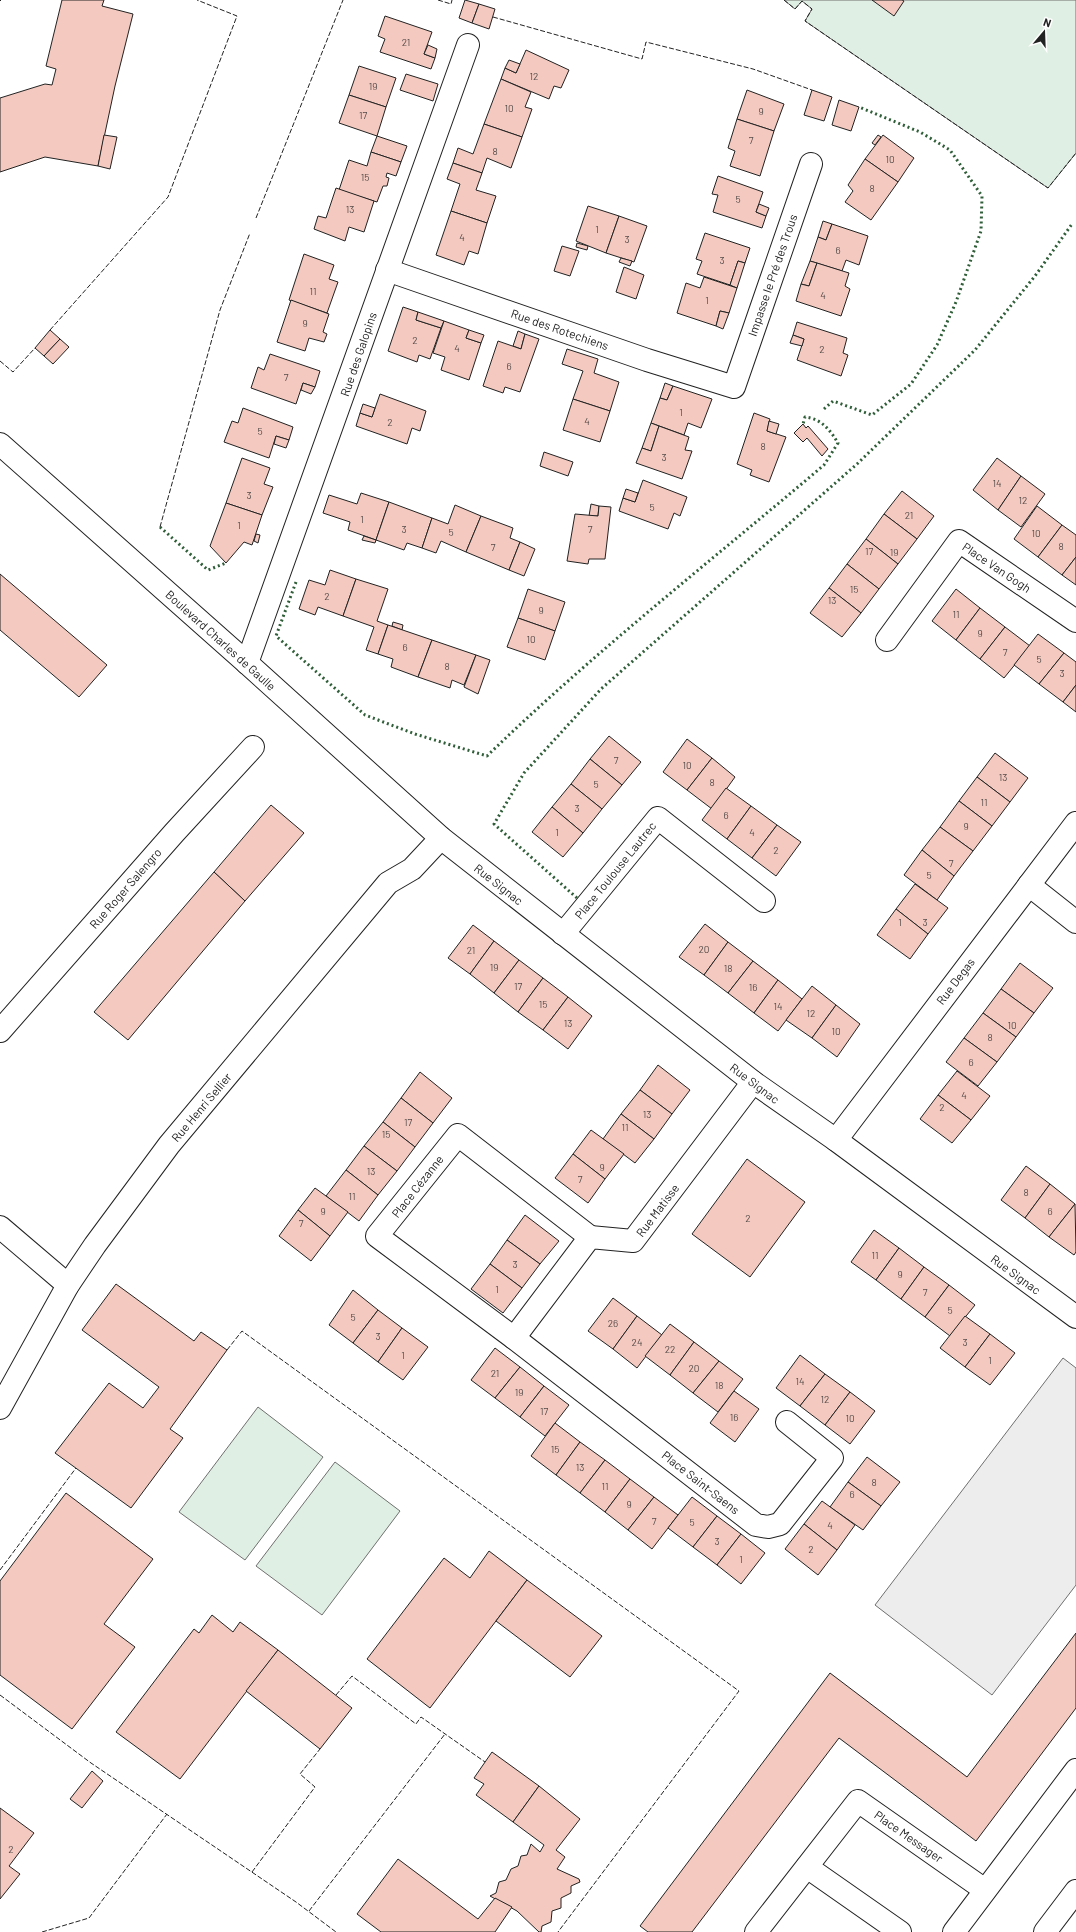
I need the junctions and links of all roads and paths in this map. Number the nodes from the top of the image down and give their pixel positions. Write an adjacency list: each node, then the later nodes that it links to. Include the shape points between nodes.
1 (468, 45): 3 (street, Rue des Galopins)
2 (811, 164): 4 (street, Impasse le Pré des Trous)
3 (387, 270): 4 (street, Rue des Rotechiens, via 647,360); 8 (street, Rue des Galopins, via 291,545)
4 (734, 387)
5 (0, 444): 8 (street, Boulevard Charles de Gaulle)
6 (1076, 621): 7 (street, Place Van Gogh, via 959,541)
7 (887, 640)
8 (247, 662): 11 (street, Boulevard Charles de Gaulle)
9 (253, 747): 16 (street, Rue Roger Salengro)
10 (1076, 823): 12 (street, Rue Degas)
11 (441, 838): 15 (street, Rue Signac); 21 (street, Rue Henri Sellier, via 412,869 388,883 187,1124 99,1239)
12 (1028, 885): 14 (street); 18 (street, Rue Degas)
13 (764, 901): 15 (street, Place Toulouse Lautrec, via 658,818)
14 (1076, 922)
15 (563, 934): 17 (street, Rue Signac)
16 (0, 1031)
17 (753, 1082): 18 (street, Rue Signac); 20 (street, Rue Matisse, via 633,1241)
18 (836, 1140): 22 (street, Rue Signac)
19 (0, 1227): 21 (street)
20 (590, 1237): 23 (street); 23 (street, Place Cézanne, via 458,1135 377,1236)
21 (68, 1285): 24 (street, Rue Henri Sellier)
22 (1076, 1317)
23 (514, 1338): 25 (street, Place Saint-Saens, via 756,1525 768,1527 780,1524 832,1458)
24 (0, 1408)
25 (787, 1422)
26 (1076, 1770): 28 (street)
27 (807, 1866): 28 (street, Place Messager, via 858,1801); 30 (street, Place Messager); 31 (street)
28 (985, 1890): 32 (street)
29 (1076, 1892): 33 (street)
30 (756, 1932)
31 (900, 1932)
32 (954, 1932)
33 (1045, 1932)

